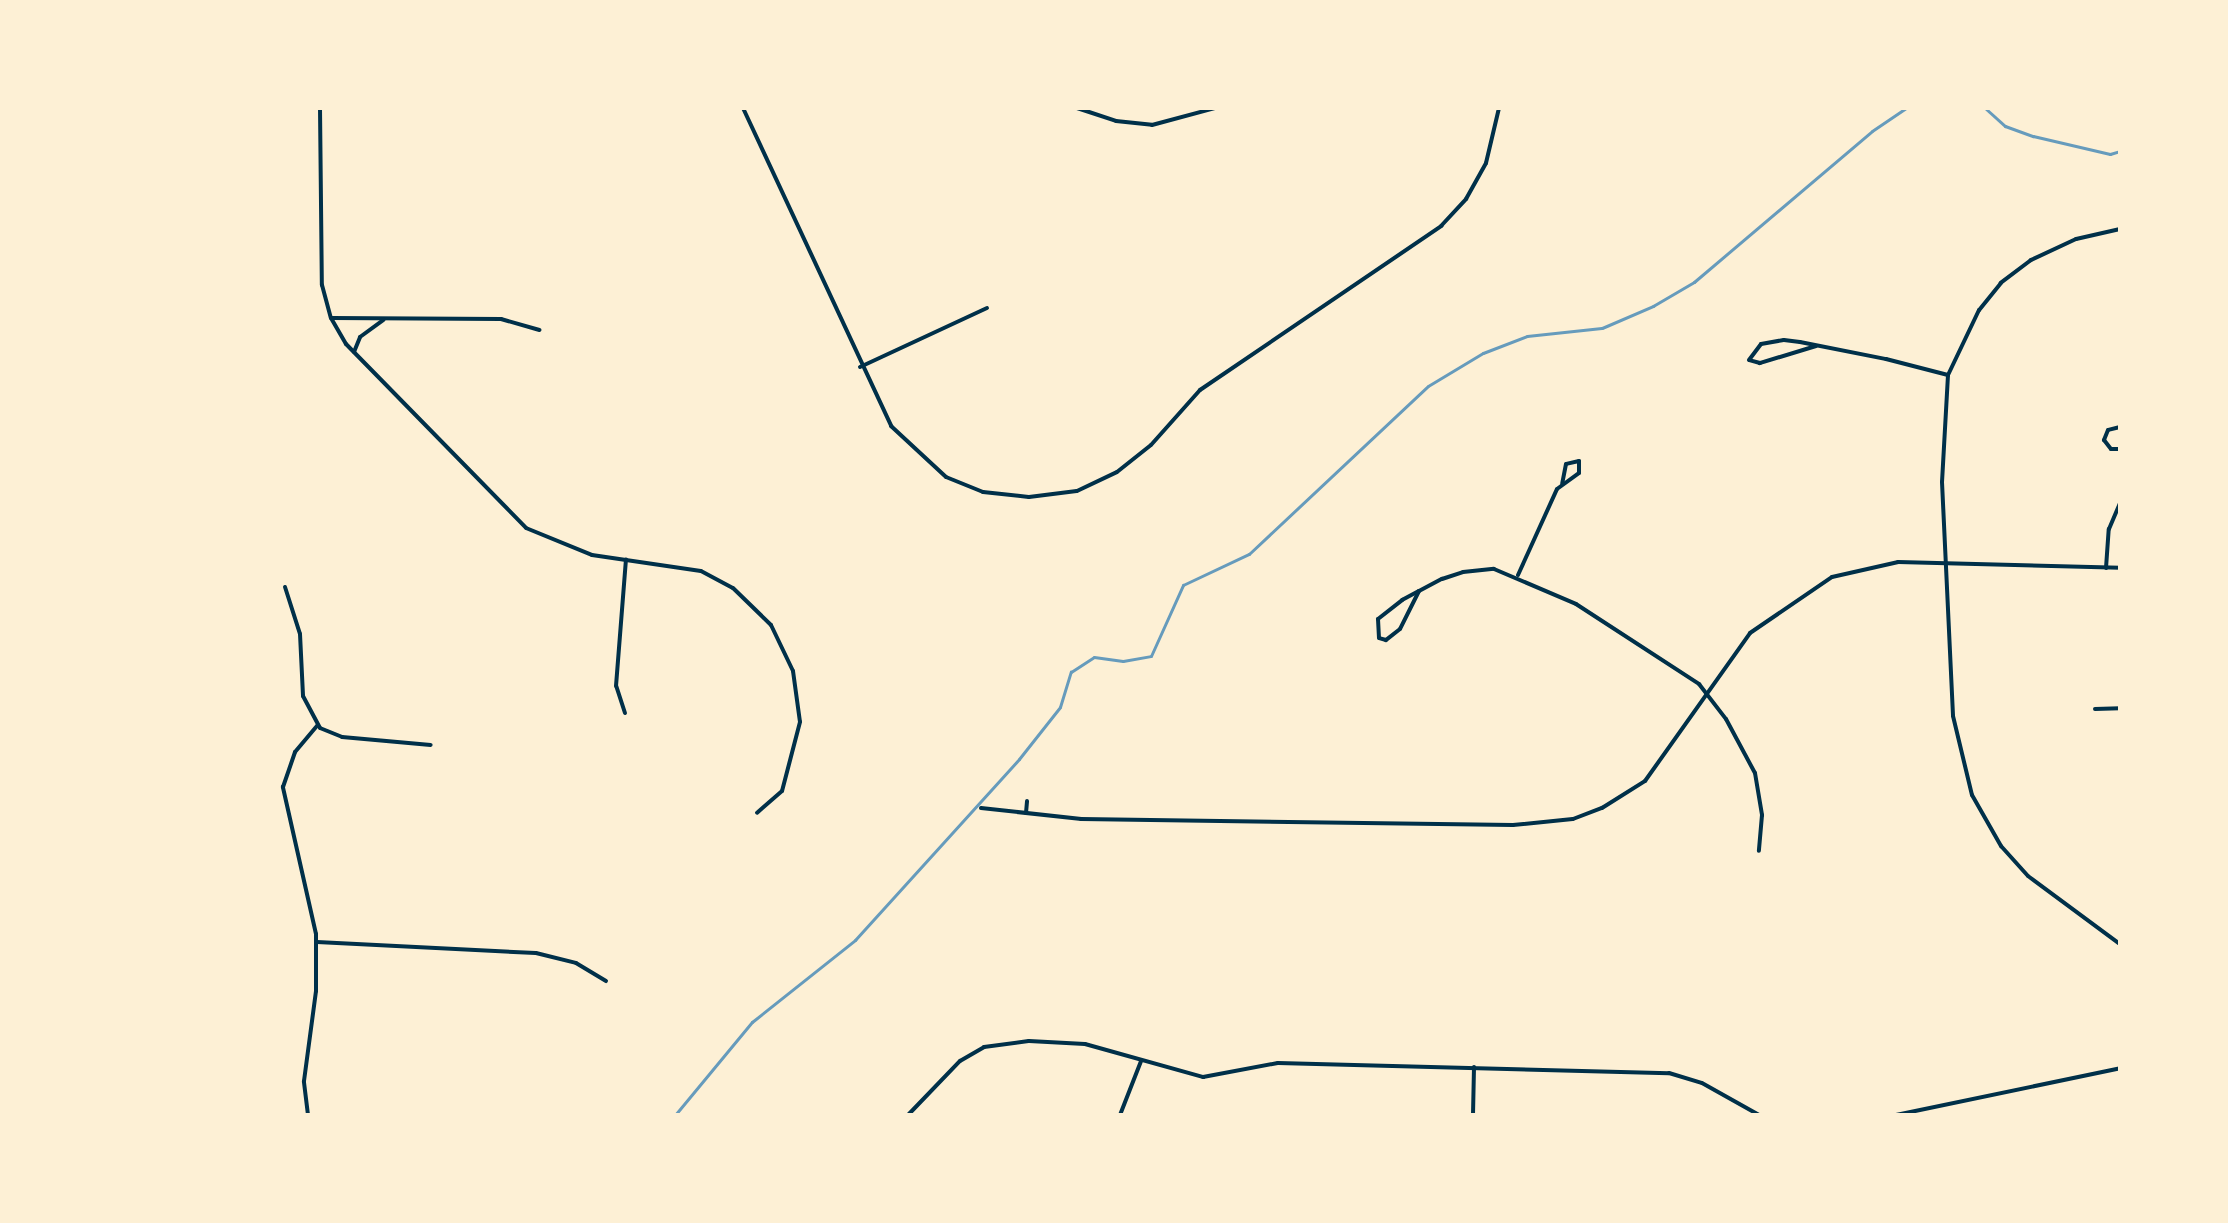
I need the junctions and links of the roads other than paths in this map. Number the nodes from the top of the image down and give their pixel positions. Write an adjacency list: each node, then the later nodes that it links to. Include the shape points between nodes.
1 (320, 108): 8 (street, via 321,272)
2 (743, 108): 13 (street)
3 (1077, 108): 4 (street, via 1116,121 1152,125)
4 (1215, 108)
5 (1499, 108): 13 (street, via 1486,163 1451,217 1200,390 1134,460 1090,486 1054,496 1012,497 946,477 899,438)
6 (2120, 229): 14 (street, via 2054,248 2001,283 1965,333)
7 (987, 308): 13 (street)
8 (331, 318): 9 (street); 12 (street)
9 (385, 319): 10 (street, via 501,319); 12 (street, via 360,337)
10 (539, 330)
11 (1816, 346): 11 (street, via 1773,341 1752,349 1749,360 1760,363); 14 (street)
12 (354, 352): 19 (street, via 515,519 566,547)
13 (860, 367)
14 (1948, 375): 20 (street)
15 (2120, 427): 16 (street, via 2108,430 2104,440 2111,449)
16 (2120, 449)
17 (1562, 484): 17 (street, via 1579,473 1579,461 1566,464); 23 (street)
18 (2120, 503): 21 (street, via 2109,529)
19 (626, 559): 29 (street, via 616,686); 34 (street, via 685,566 717,578 748,599 780,640 797,688 798,739 782,791)
20 (1942, 564): 21 (street); 26 (street, via 1870,566 1817,586 1750,633); 38 (street, via 1953,716 1972,795 2001,846 2028,876)
21 (2106, 568): 22 (street)
22 (2120, 568)
23 (1518, 575): 25 (street, via 1471,570); 26 (street, via 1608,623)
24 (285, 587): 30 (street, via 298,626 303,696)
25 (1419, 591): 25 (street, via 1384,612 1374,626 1379,638 1386,640 1400,629)
26 (1708, 693): 35 (street, via 1638,787 1602,808 1556,822 1081,819); 36 (street, via 1755,773 1762,815)
27 (2120, 708): 28 (street)
28 (2095, 709)
29 (625, 713)
30 (318, 725): 31 (street, via 342,737); 37 (street, via 295,752 283,787 310,890)
31 (431, 745)
32 (1027, 801): 35 (street)
33 (981, 808): 35 (street)
34 (757, 813)
35 (1026, 813)
36 (1759, 851)
37 (317, 942): 39 (street, via 363,940 449,951 541,954 576,963); 43 (street, via 304,1081)
38 (2120, 944)
39 (606, 981)
40 (1141, 1061): 41 (street, via 1203,1077 1278,1063); 44 (street, via 1085,1044 1007,1041 960,1061); 45 (street)
41 (1474, 1067): 46 (street); 47 (street, via 1682,1075)
42 (2120, 1068): 48 (street)
43 (308, 1115)
44 (908, 1115)
45 (1120, 1115)
46 (1473, 1115)
47 (1759, 1115)
48 (1896, 1115)

